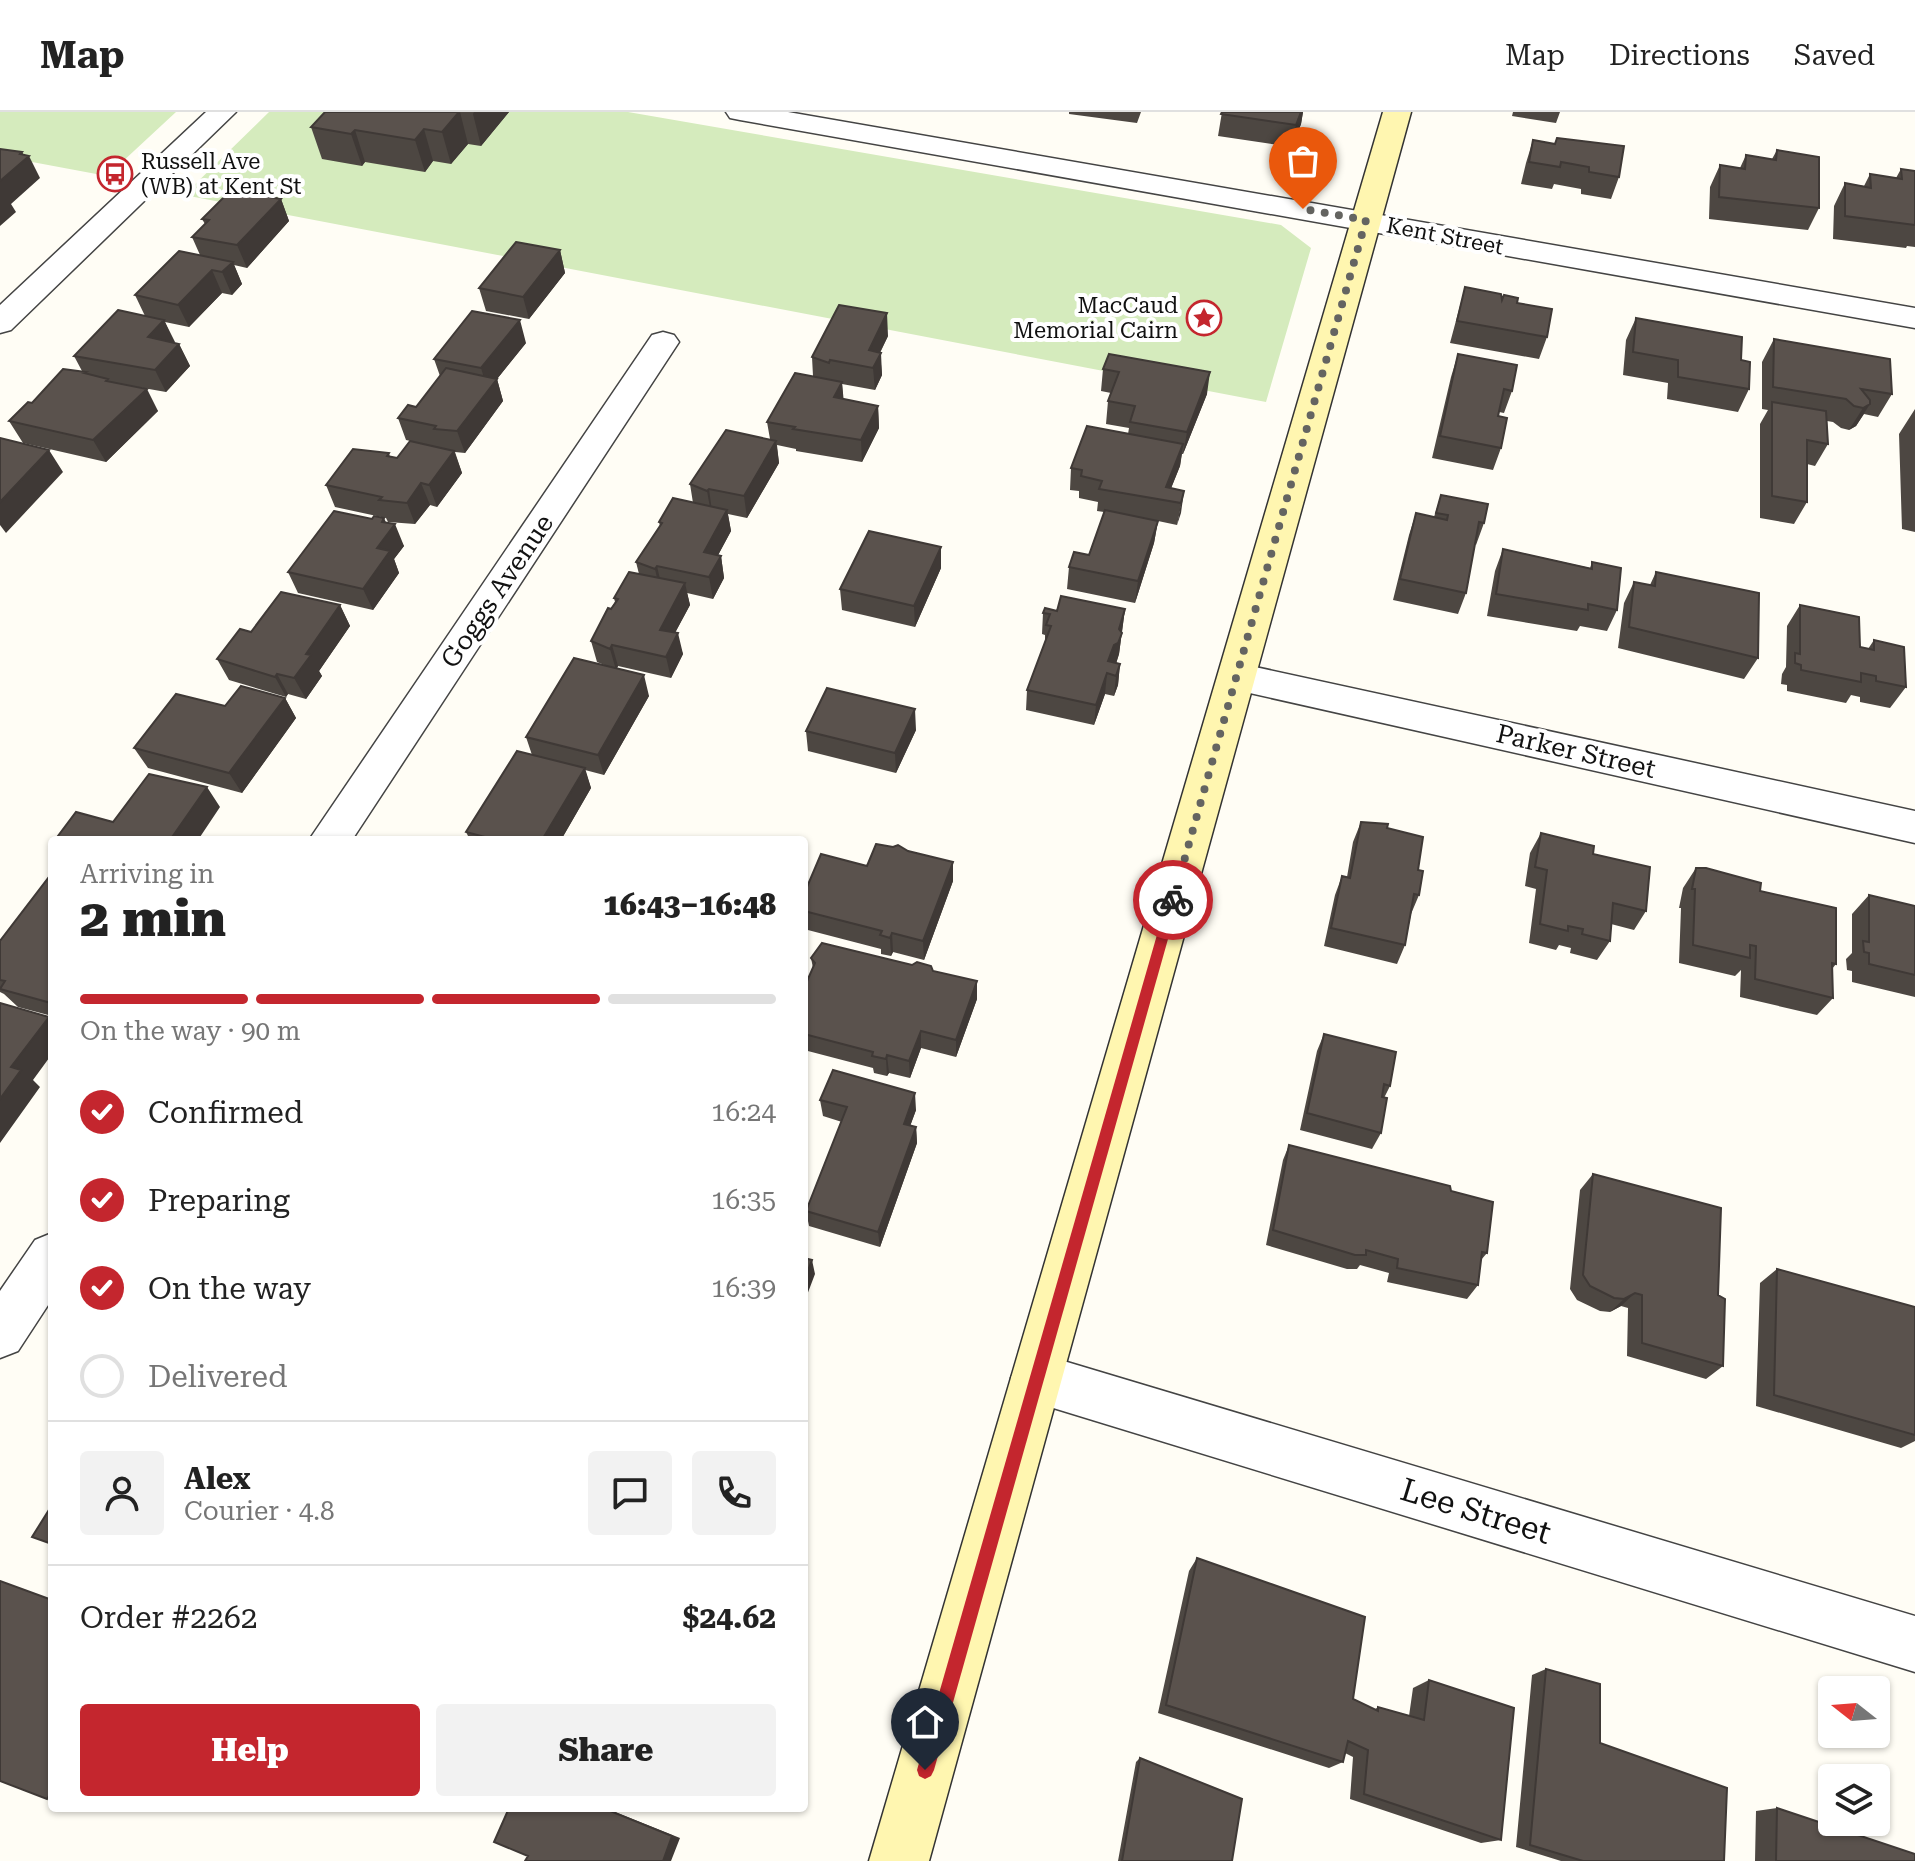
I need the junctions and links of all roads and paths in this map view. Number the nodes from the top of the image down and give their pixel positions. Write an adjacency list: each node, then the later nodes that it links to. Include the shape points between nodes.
1 (222, 112): 7 (street)
2 (740, 112): 4 (street, Kent Street)
3 (1397, 112): 5 (street)
4 (806, 117): 5 (street, Kent Street)
5 (1366, 220): 6 (street, Kent Street, via 1436,237); 9 (street)
6 (1915, 318)
7 (0, 323)
8 (663, 342): 11 (street, Goggs Avenue)
9 (1237, 677): 10 (street, Parker Street); 14 (street)
10 (1915, 827)
11 (333, 836)
12 (48, 1262): 13 (street)
13 (0, 1334)
14 (1037, 1378): 15 (street, Lee Street); 16 (street)
15 (1915, 1644)
16 (899, 1861)

